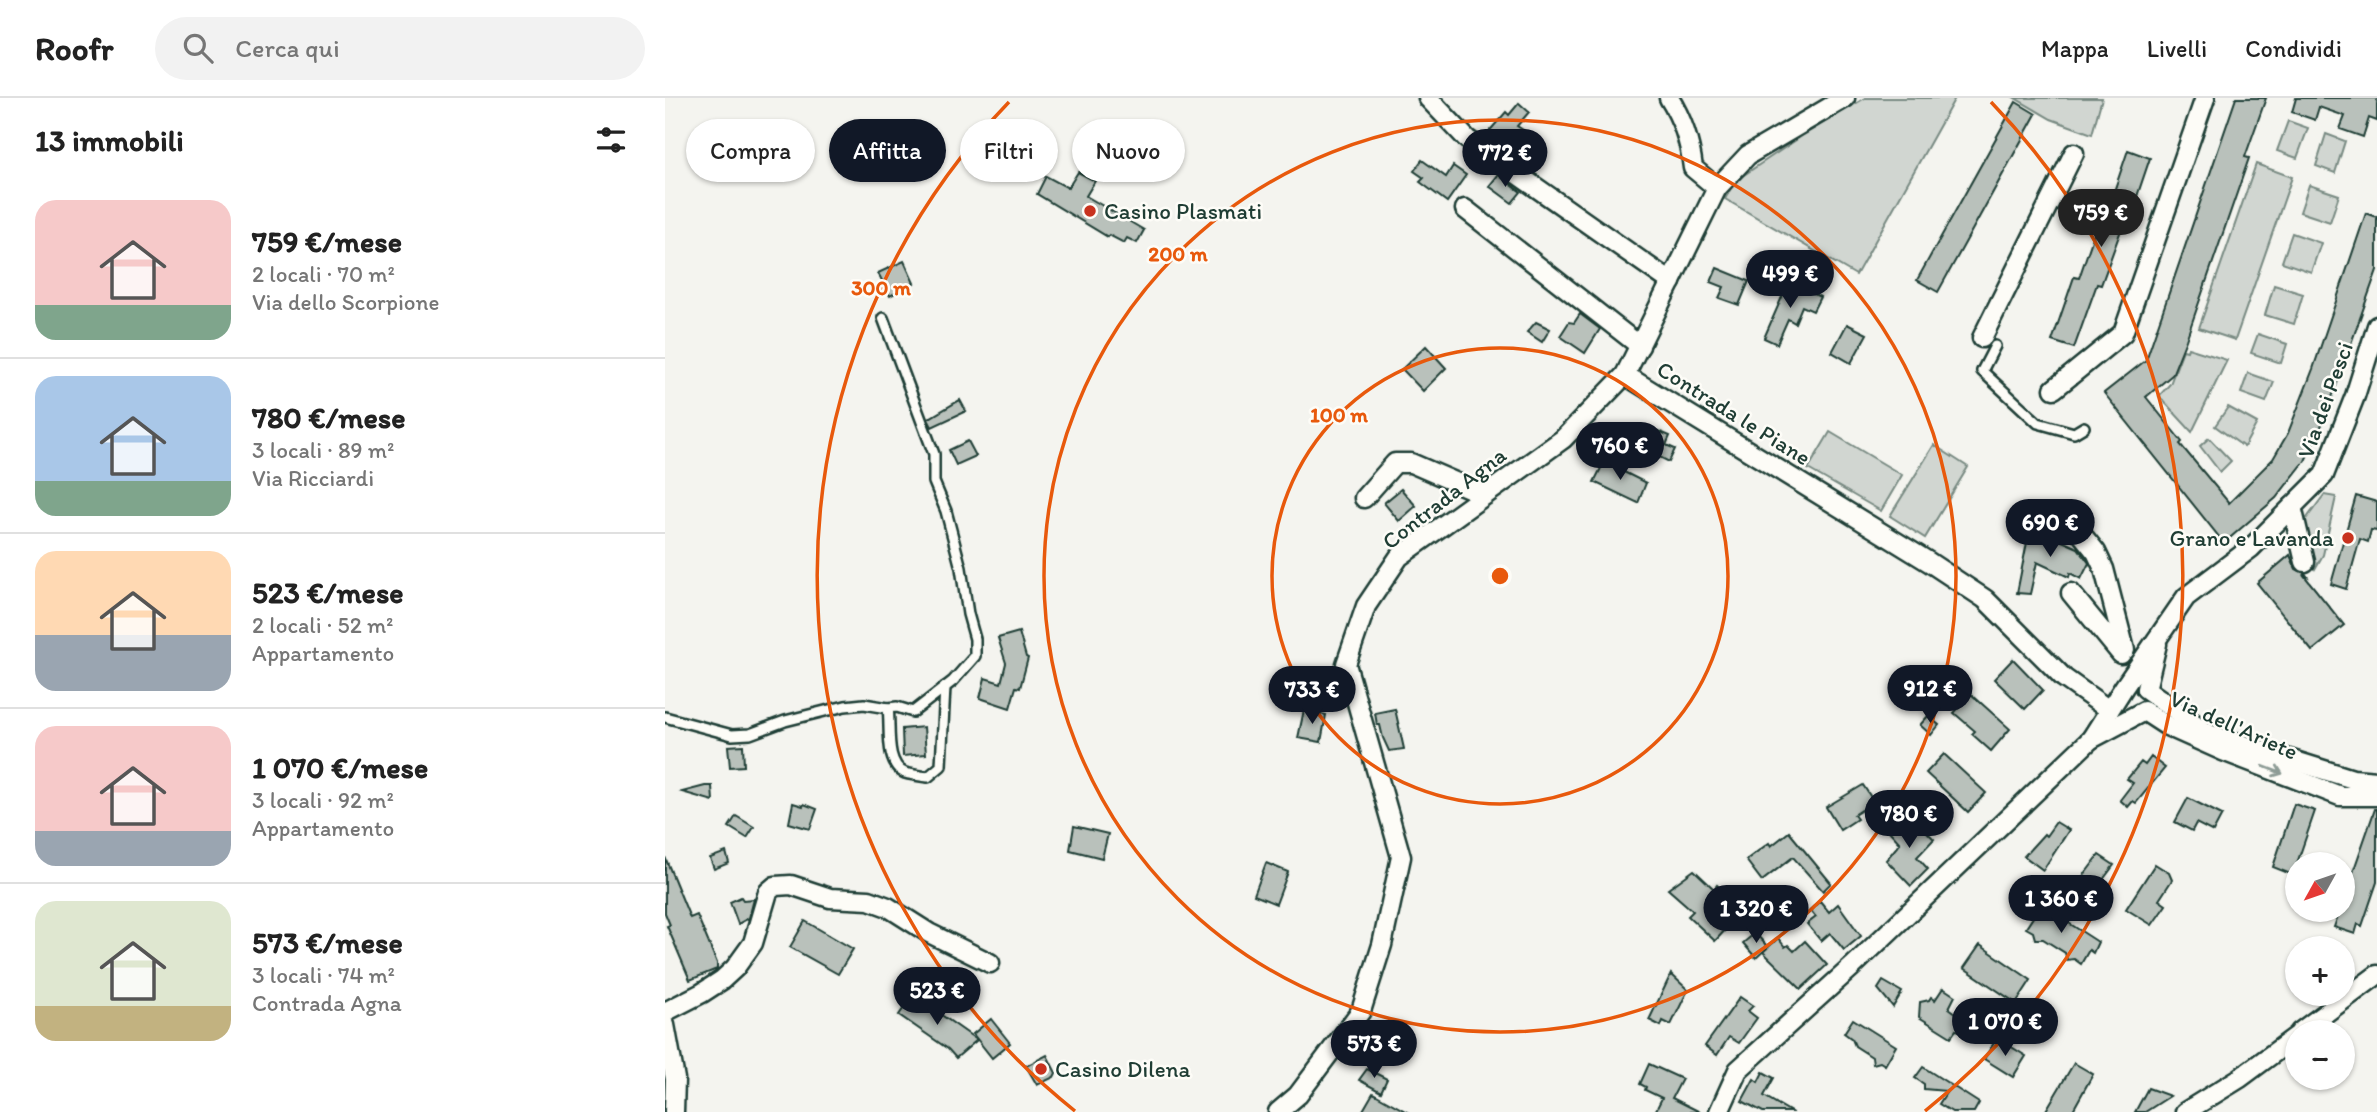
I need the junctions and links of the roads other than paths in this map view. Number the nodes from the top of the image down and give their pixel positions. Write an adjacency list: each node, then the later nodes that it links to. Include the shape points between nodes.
1 (1429, 98): 8 (street, via 1467,139)
2 (1669, 98): 6 (street, via 1691,144 1693,168)
3 (2205, 98): 14 (street, via 2123,333)
4 (1838, 100): 6 (street, Contrada le Piane, via 1748,155)
5 (2074, 153): 11 (street)
6 (1717, 188): 8 (street, Contrada le Piane)
7 (1465, 209): 12 (street)
8 (1671, 282): 12 (street, Contrada le Piane)
9 (883, 318): 23 (lane, via 934,454 934,482 961,568 975,639 975,656)
10 (2377, 326): 18 (street, Via dei Pesci, via 2324,475)
11 (1989, 342): 15 (lane, via 1982,371 2038,423 2074,433)
12 (1640, 346): 13 (street, Contrada le Piane)
13 (1625, 375): 16 (street, Contrada Agna, via 1563,439); 27 (street, Contrada le Piane, via 1985,599 2064,678)
14 (2054, 389)
15 (2084, 427)
16 (1485, 495): 17 (street, via 1411,463 1395,463); 40 (street, Contrada Agna, via 1399,557 1366,606 1346,664 1401,857 1382,945 1361,1011 1298,1094)
17 (1364, 498)
18 (2292, 507): 20 (street); 22 (street, Via dei Pesci, via 2251,548 2186,597)
19 (2079, 531): 21 (street, via 2104,569 2123,652)
20 (2305, 562)
21 (2071, 593)
22 (2160, 634): 24 (street); 25 (street, Via dell'Ariete)
23 (945, 687): 26 (lane, via 913,712); 26 (lane, via 941,766 928,777 896,767)
24 (2123, 687): 25 (street, via 2135,683); 27 (street); 28 (street, via 2118,698 2122,709 2133,715)
25 (2146, 689): 28 (street, via 2150,700); 31 (street, Via dell'Ariete, via 2209,734 2353,779)
26 (888, 708): 29 (lane, via 845,706 750,734 732,735)
27 (2109, 710): 30 (street)
28 (2144, 711): 30 (street, Via dell'Ariete); 32 (street, Via dell'Ariete, one-way to 32, via 2223,751 2340,796)
29 (665, 717)
30 (2091, 739): 41 (street, via 1738,1070)
31 (2377, 781)
32 (2377, 796)
33 (990, 962): 35 (street, via 869,900 830,898 791,885 775,886 768,892 753,943 736,968)
34 (2377, 974): 36 (street)
35 (665, 1012)
36 (2317, 1020)
37 (665, 1025): 39 (street, via 675,1079)
38 (2285, 1045): 42 (street)
39 (674, 1112)
40 (1278, 1112)
41 (1719, 1112)
42 (2185, 1112)

